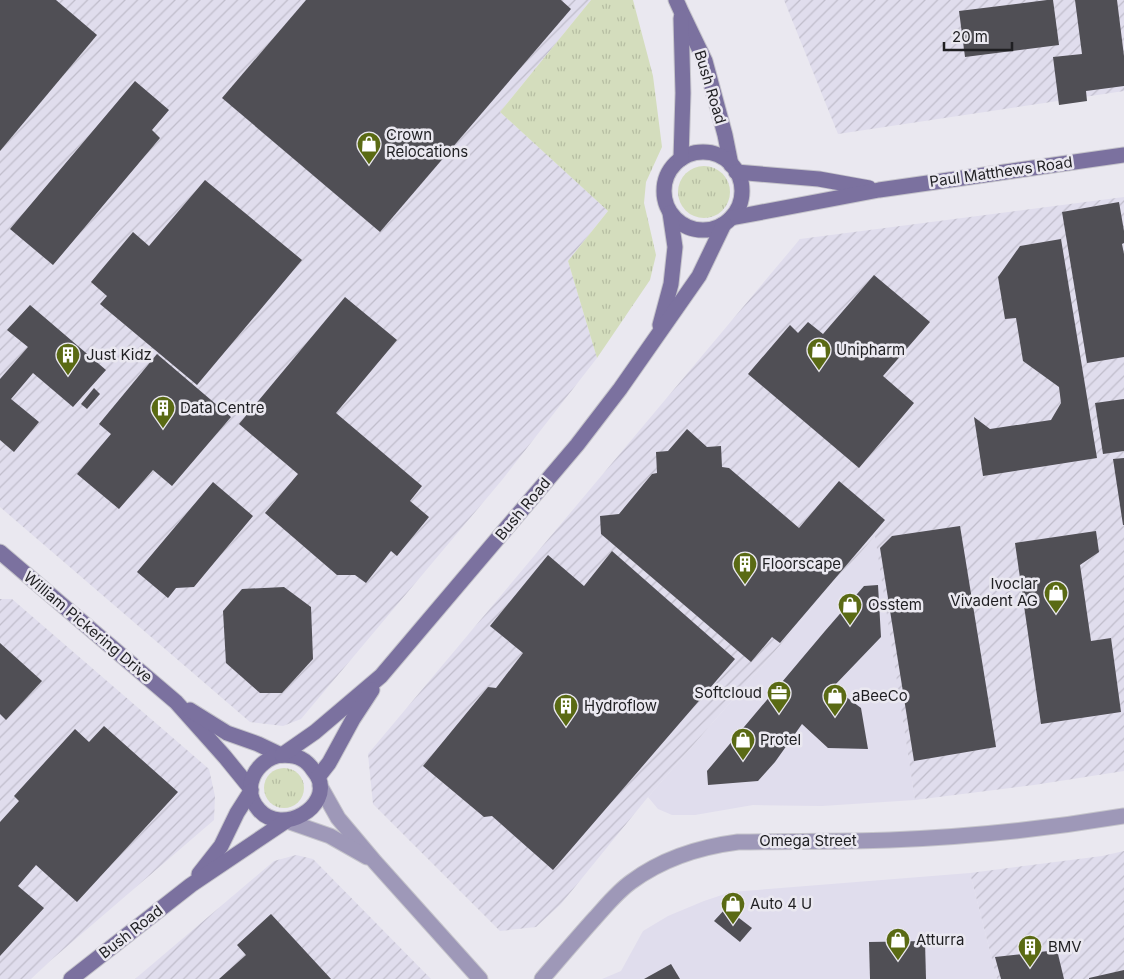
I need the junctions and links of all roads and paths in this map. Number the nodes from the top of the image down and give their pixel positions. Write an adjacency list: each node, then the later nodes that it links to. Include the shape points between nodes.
1 (679, 6): 3 (main road, Bush Road, via 683,93); 4 (main road, Bush Road, via 705,61)
2 (1124, 155): 5 (main road, Paul Matthews Road)
3 (681, 159): 4 (main road, via 707,153 720,157); 6 (main road, via 665,181 665,201)
4 (734, 168): 5 (main road, Paul Matthews Road); 7 (main road, via 741,196 738,208)
5 (878, 190): 7 (main road, Paul Matthews Road)
6 (670, 213): 7 (main road, via 681,224 695,229 710,229); 8 (main road, Bush Road, via 675,247 671,284)
7 (727, 221): 8 (main road, Bush Road, via 699,276)
8 (656, 336): 10 (main road, Bush Road, via 577,445)
9 (0, 552): 11 (main road, William Pickering Drive)
10 (381, 676): 12 (main road, Bush Road, via 315,732); 13 (main road, Bush Road)
11 (176, 702): 12 (main road, William Pickering Drive, via 227,733); 14 (main road, William Pickering Drive)
12 (281, 755): 13 (main road, via 292,755 305,761); 14 (main road, via 259,766)
13 (319, 781): 16 (main road, via 319,794 312,807 298,818); 17 (street, via 338,818)
14 (251, 790): 16 (main road, via 258,810 270,818); 18 (main road, Bush Road, via 221,846)
15 (1124, 816): 21 (street, Omega Street, via 970,835 891,840 738,842 696,850 673,858 630,883)
16 (286, 821): 17 (street, via 330,836); 18 (main road, Bush Road)
17 (375, 862): 20 (street)
18 (191, 885): 19 (main road, Bush Road)
19 (71, 979)
20 (480, 979)
21 (542, 979)

